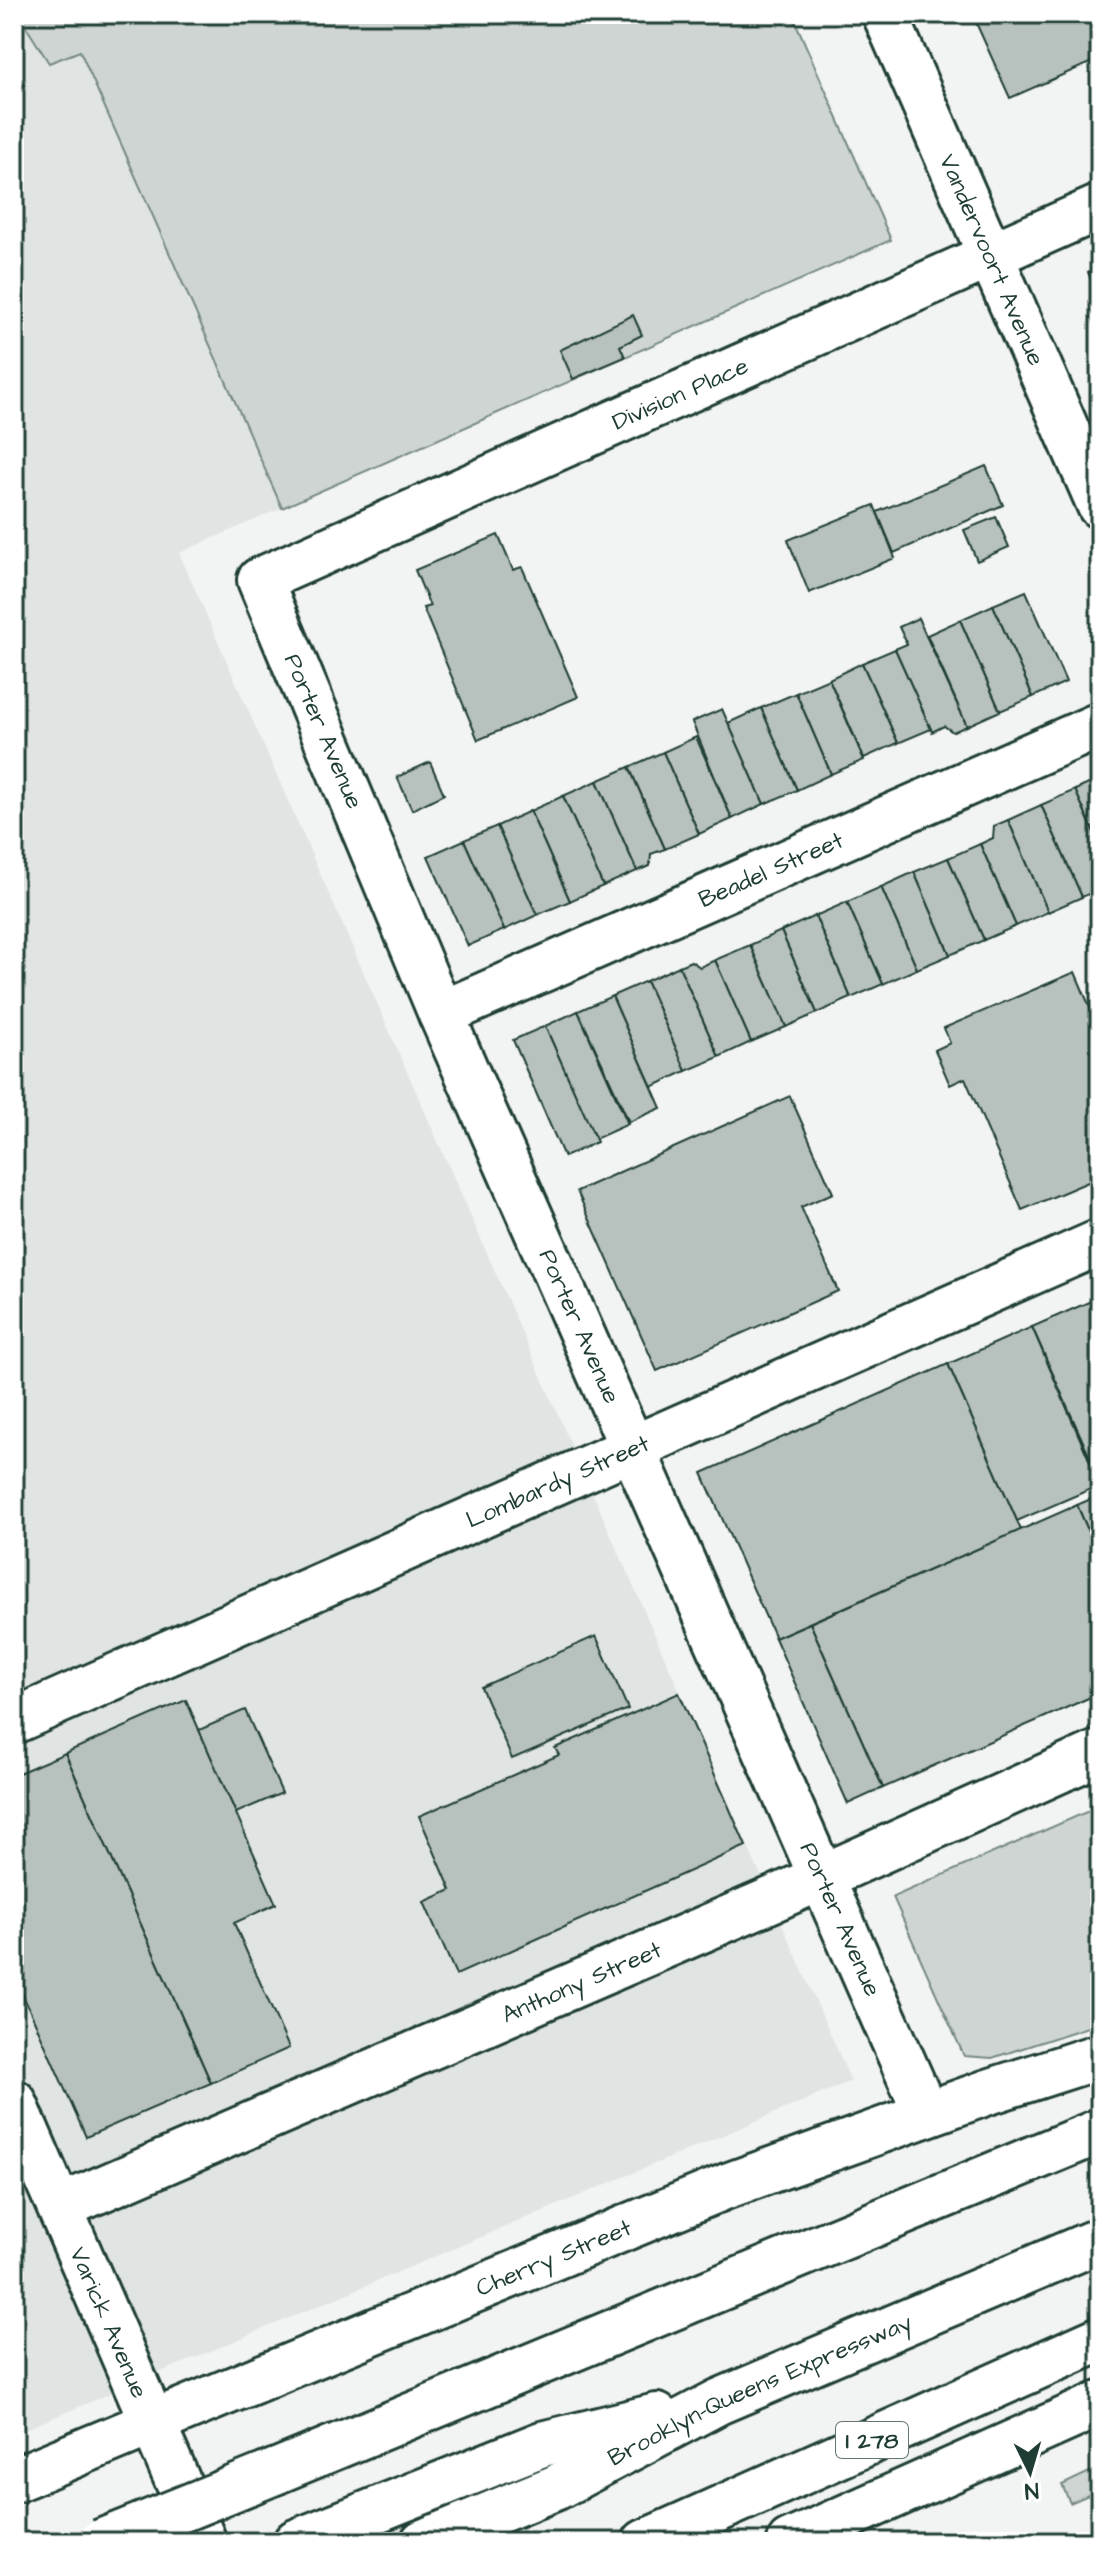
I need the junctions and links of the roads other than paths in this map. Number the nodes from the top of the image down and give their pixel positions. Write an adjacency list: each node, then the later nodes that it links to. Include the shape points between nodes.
1 (885, 14): 3 (main road, Vandervoort Avenue)
2 (1100, 207): 3 (main road, Division Place)
3 (992, 256): 4 (main road, Vandervoort Avenue); 5 (main road, Division Place)
4 (1100, 506)
5 (260, 580): 7 (main road, Porter Avenue)
6 (1100, 725): 7 (main road, Beadel Street)
7 (441, 1014): 9 (main road, Porter Avenue)
8 (1100, 1242): 9 (main road, Lombardy Street)
9 (632, 1446): 10 (main road, Lombardy Street); 12 (main road, Porter Avenue)
10 (14, 1721)
11 (1100, 1752): 12 (main road, Anthony Street)
12 (822, 1876): 15 (main road, Porter Avenue); 17 (main road, Anthony Street)
13 (1100, 2056): 15 (main road, Cherry Street)
14 (14, 2102): 17 (main road, Varick Avenue)
15 (926, 2114): 22 (main road, Cherry Street, via 727,2186)
16 (1100, 2131): 25 (main road, bridge)
17 (60, 2207): 22 (main road, Varick Avenue)
18 (1100, 2240): 20 (main road, Brooklyn-Queens Expressway)
19 (1100, 2339): 28 (main road, I 278)
20 (718, 2402): 24 (main road, via 542,2444); 27 (main road, Brooklyn-Queens Expressway, via 557,2487)
21 (1100, 2404): 29 (main road)
22 (154, 2422): 23 (main road, Cherry Street); 26 (main road, Varick Avenue)
23 (14, 2480)
24 (301, 2540)
25 (101, 2542)
26 (204, 2542)
27 (423, 2542)
28 (645, 2542)
29 (790, 2542)

